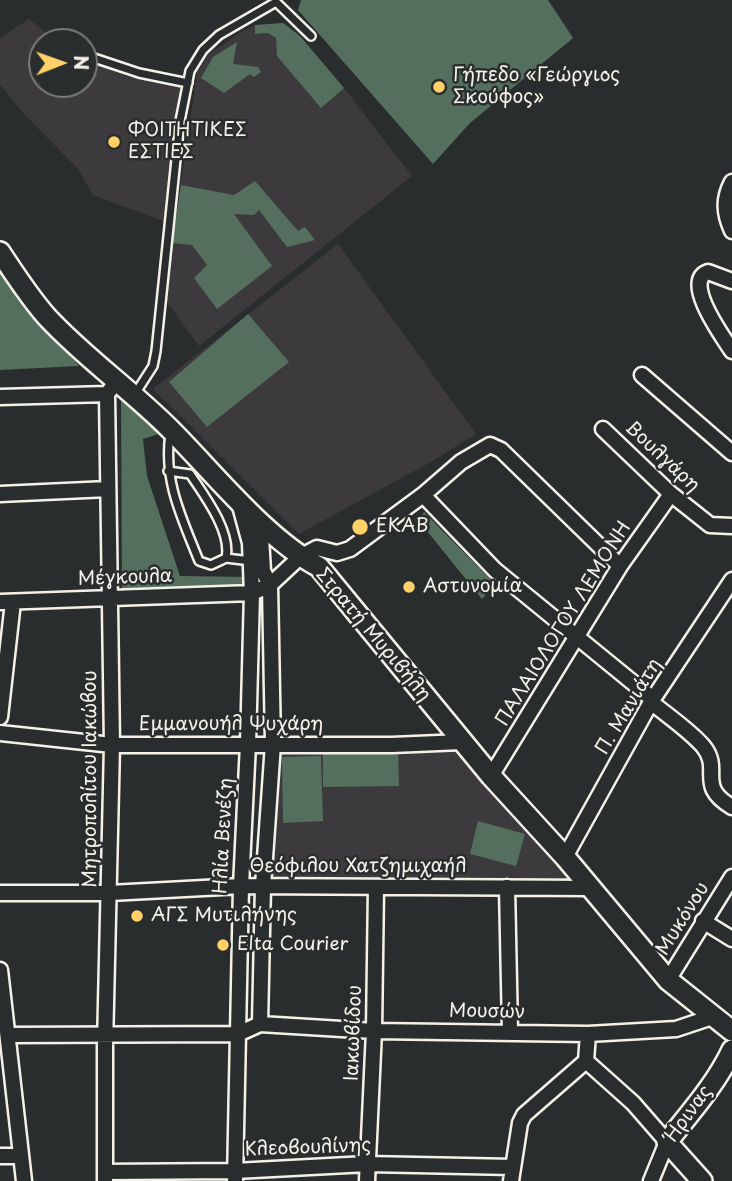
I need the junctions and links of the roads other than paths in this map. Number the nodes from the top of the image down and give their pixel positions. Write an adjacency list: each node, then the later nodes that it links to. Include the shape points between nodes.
1 (277, 1): 2 (lane); 4 (lane, via 211,41 196,60)
2 (311, 36)
3 (98, 60): 4 (lane, via 139,74)
4 (188, 83): 12 (lane, via 156,351 153,366)
5 (732, 182): 6 (street, via 724,205)
6 (732, 231)
7 (0, 253): 11 (main road, Στρατή Μυριβήλη, via 46,316)
8 (732, 281): 9 (street, via 708,272 699,279 709,314)
9 (732, 351)
10 (642, 375): 16 (street)
11 (112, 388): 12 (main road, Στρατή Μυριβήλη); 13 (street); 18 (street, Μητροπολίτου Ιακώβου)
12 (134, 394): 15 (main road, Στρατή Μυριβήλη)
13 (0, 397)
14 (603, 429): 20 (street, Βουλγάρη)
15 (171, 430): 17 (lane); 22 (main road, Στρατή Μυριβήλη)
16 (732, 453)
17 (168, 471): 26 (lane, via 190,474 205,496 221,526); 26 (lane, via 199,561 211,565)
18 (108, 489): 19 (street); 32 (street, Μητροπολίτου Ιακώβου)
19 (0, 494)
20 (671, 494): 24 (street, Βουλγάρη, via 710,525); 28 (street, ΠΑΛΑΙΟΛΟΓΟΥ ΛΕΜΟΝΗ)
21 (423, 495): 25 (street, via 345,552 317,548); 28 (street, via 461,462 490,445); 34 (street, via 495,570)
22 (234, 496): 23 (main road, Στρατή Μυριβήλη); 27 (street, Ηλία Βενέζη, via 246,522)
23 (260, 520): 25 (main road, Στρατή Μυριβήλη); 30 (street, via 263,571)
24 (732, 526)
25 (300, 557): 30 (street); 38 (main road, Στρατή Μυριβήλη, via 319,567)
26 (226, 558): 27 (lane)
27 (251, 561): 31 (street, Ηλία Βενέζη)
28 (620, 566): 34 (street, ΠΑΛΑΙΟΛΟΓΟΥ ΛΕΜΟΝΗ)
29 (732, 580): 35 (street, Π. Μανιάτη)
30 (271, 585): 31 (street); 40 (street)
31 (252, 593): 32 (street, Μέγκουλα); 39 (street, Ηλία Βενέζη)
32 (109, 598): 33 (street, Μέγκουλα); 41 (street, Μητροπολίτου Ιακώβου)
33 (6, 602): 36 (street)
34 (576, 635): 35 (street); 42 (street, ΠΑΛΑΙΟΛΟΓΟΥ ΛΕΜΟΝΗ)
35 (651, 702): 43 (street, via 703,746 709,757 711,785 717,797); 44 (street, Π. Μανιάτη)
36 (0, 718)
37 (0, 733): 41 (street, Εμμανουήλ Ψυχάρη)
38 (462, 742): 40 (street, Εμμανουήλ Ψυχάρη); 42 (main road, Στρατή Μυριβήλη)
39 (248, 744): 40 (street, Εμμανουήλ Ψυχάρη); 41 (street, Εμμανουήλ Ψυχάρη); 46 (street, Ηλία Βενέζη)
40 (273, 744): 47 (street)
41 (112, 745): 52 (street, Μητροπολίτου Ιακώβου)
42 (491, 776): 44 (main road, Στρατή Μυριβήλη)
43 (732, 807)
44 (565, 857): 50 (main road, Στρατή Μυριβήλη)
45 (732, 877): 53 (street, Μυκόνου)
46 (240, 886): 47 (street, Θεόφιλου Χατζημιχαήλ); 52 (street, Θεόφιλου Χατζημιχαήλ); 63 (street, Ηλία Βενέζη)
47 (263, 886): 48 (street, Θεόφιλου Χατζημιχαήλ); 58 (street)
48 (376, 887): 49 (street, Θεόφιλου Χατζημιχαήλ); 59 (street, Ιακωβίδου)
49 (507, 887): 50 (street, Θεόφιλου Χατζημιχαήλ); 60 (street)
50 (590, 888): 56 (main road, Στρατή Μυριβήλη)
51 (0, 893): 52 (street, Θεόφιλου Χατζημιχαήλ)
52 (110, 893): 62 (street, Μητροπολίτου Ιακώβου)
53 (703, 921): 54 (street); 56 (street, Μυκόνου)
54 (732, 939)
55 (0, 971): 65 (street)
56 (668, 980): 57 (main road, Στρατή Μυριβήλη)
57 (712, 1017): 61 (main road, Στρατή Μυριβήλη); 64 (street, Μουσών, via 676,1029)
58 (260, 1024): 59 (street, Μουσών); 63 (street)
59 (374, 1031): 60 (street, Μουσών); 71 (street, Ιακωβίδου)
60 (510, 1031): 64 (street, Μουσών)
61 (732, 1031)
62 (106, 1034): 63 (street); 65 (street); 73 (street, Μητροπολίτου Ιακώβου)
63 (238, 1034): 74 (street, Ηλία Βενέζη)
64 (588, 1034): 67 (street)
65 (8, 1035): 70 (street)
66 (732, 1050): 68 (main road, Ήρινας, via 699,1103)
67 (586, 1061): 68 (street, via 633,1103); 72 (street, via 524,1115)
68 (667, 1142): 77 (street, Ήρινας); 78 (main road)
69 (0, 1156): 70 (street)
70 (20, 1156): 75 (street)
71 (367, 1164): 72 (street, Κλεοβουλίνης); 74 (street, Κλεοβουλίνης); 76 (street, Ιακωβίδου)
72 (512, 1174)
73 (105, 1176): 74 (street, Κλεοβουλίνης)
74 (235, 1176)
75 (24, 1181)
76 (367, 1181)
77 (651, 1181)
78 (702, 1181)

